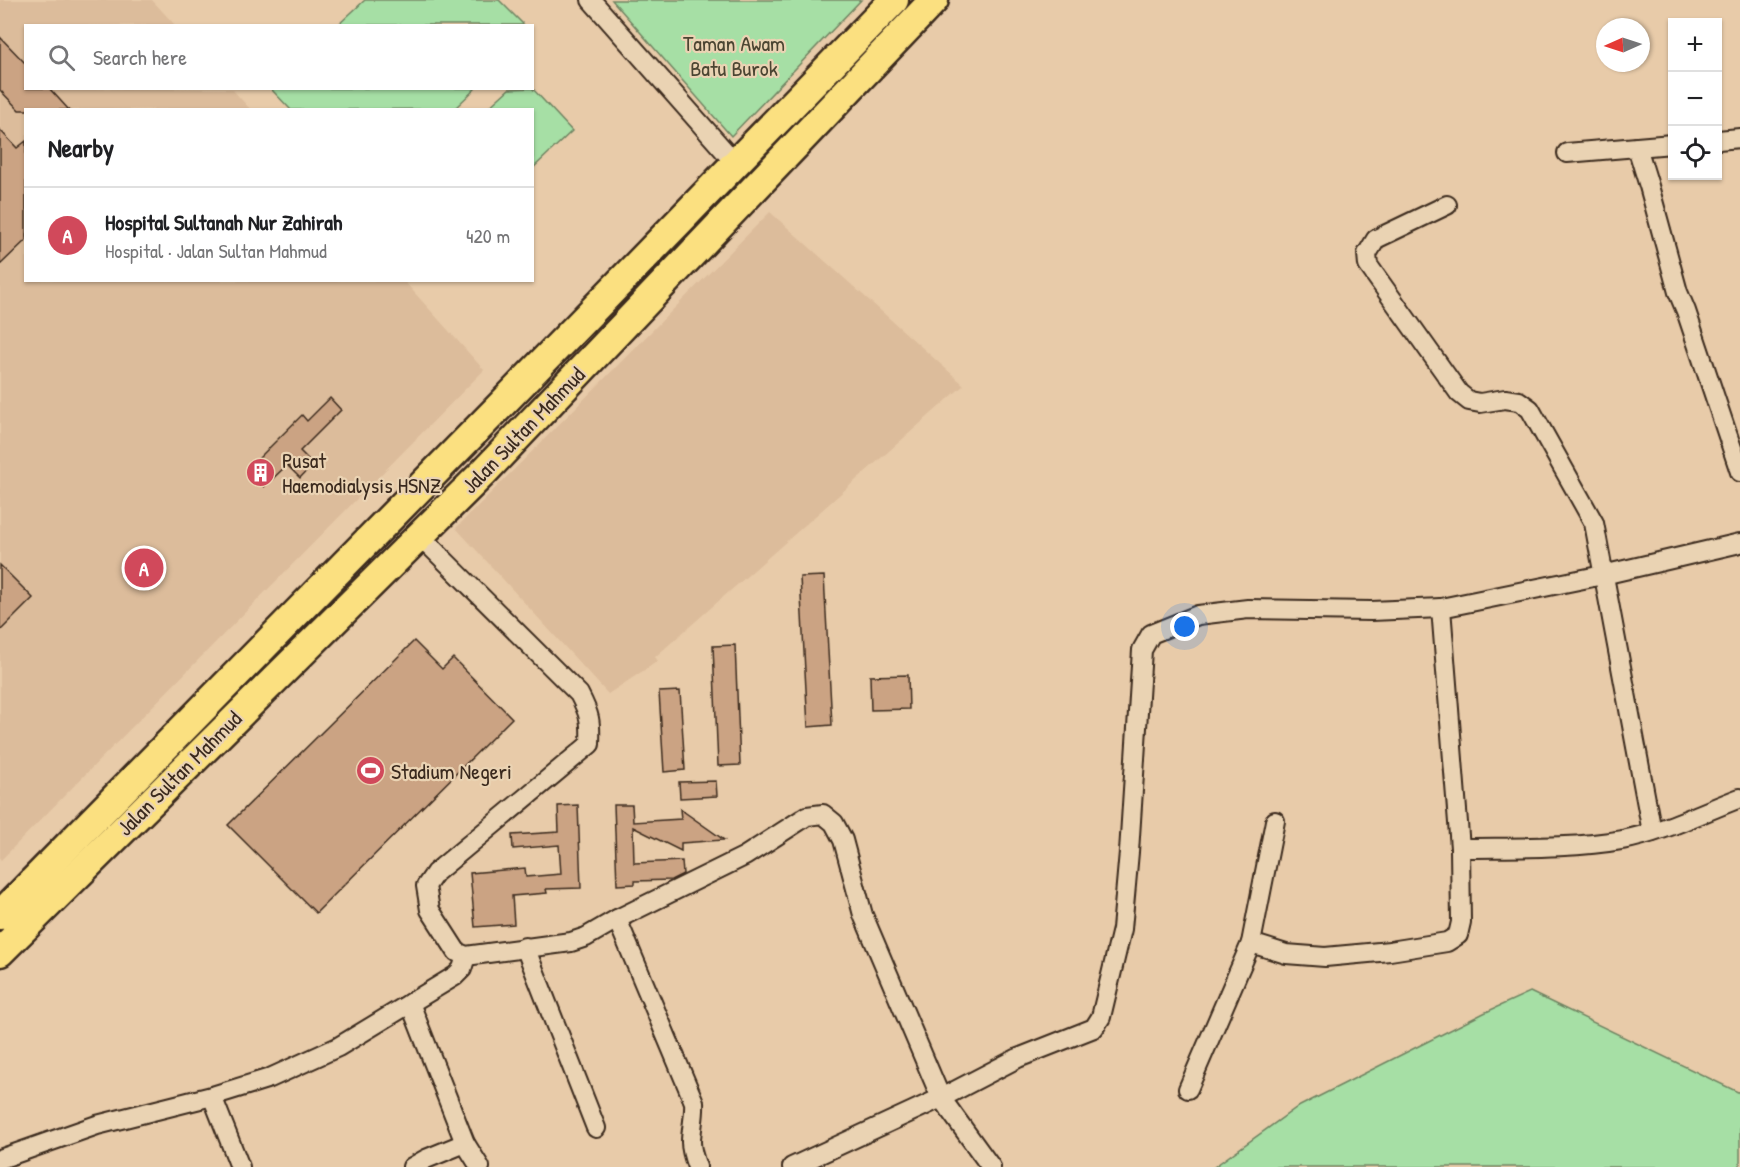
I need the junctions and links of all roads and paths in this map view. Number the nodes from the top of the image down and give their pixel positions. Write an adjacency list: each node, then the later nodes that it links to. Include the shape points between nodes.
1 (591, 0): 9 (street)
2 (894, 0): 9 (main road, Jalan Sultan Mahmud)
3 (934, 0): 12 (main road, Jalan Sultan Mahmud)
4 (1740, 138): 5 (street)
5 (1722, 140)
6 (1668, 144): 7 (street)
7 (1637, 147): 8 (street); 11 (street, via 1678,292)
8 (1567, 153)
9 (736, 164): 20 (main road, Jalan Sultan Mahmud)
10 (1447, 205): 14 (street, via 1376,239 1367,254 1368,265 1459,393 1469,401 1506,399 1519,401 1530,409 1594,523)
11 (1740, 472)
12 (420, 536): 24 (main road, Jalan Sultan Mahmud); 25 (street, via 579,694 591,723 590,744 435,873 426,886 430,910 457,952)
13 (1740, 543): 14 (street)
14 (1603, 575): 15 (street); 18 (street)
15 (1441, 608): 19 (street); 29 (street, via 1248,609 1198,615 1151,634 1142,650 1122,929 1101,1017 1094,1028 1018,1058)
16 (1740, 798): 18 (street)
17 (1275, 820): 22 (street)
18 (1652, 832): 19 (street, via 1599,843)
19 (1460, 848): 22 (street, via 1461,922 1458,935 1447,942 1325,957 1286,954)
20 (0, 915)
21 (617, 919): 23 (street, via 571,942); 29 (street, via 745,856 807,816 823,814 834,823 843,840 863,915); 36 (street, via 694,1102 691,1140)
22 (1251, 943): 27 (street)
23 (525, 947): 25 (street); 30 (street)
24 (0, 951)
25 (466, 956): 26 (street, via 455,976)
26 (410, 1003): 28 (street, via 338,1047 270,1078); 31 (street)
27 (1188, 1089)
28 (212, 1096): 32 (street, via 97,1125); 33 (street)
29 (941, 1098): 37 (street); 38 (street)
30 (596, 1128)
31 (465, 1143): 34 (street); 35 (street)
32 (0, 1159)
33 (240, 1167)
34 (412, 1167)
35 (480, 1167)
36 (697, 1167)
37 (792, 1167)
38 (991, 1167)

